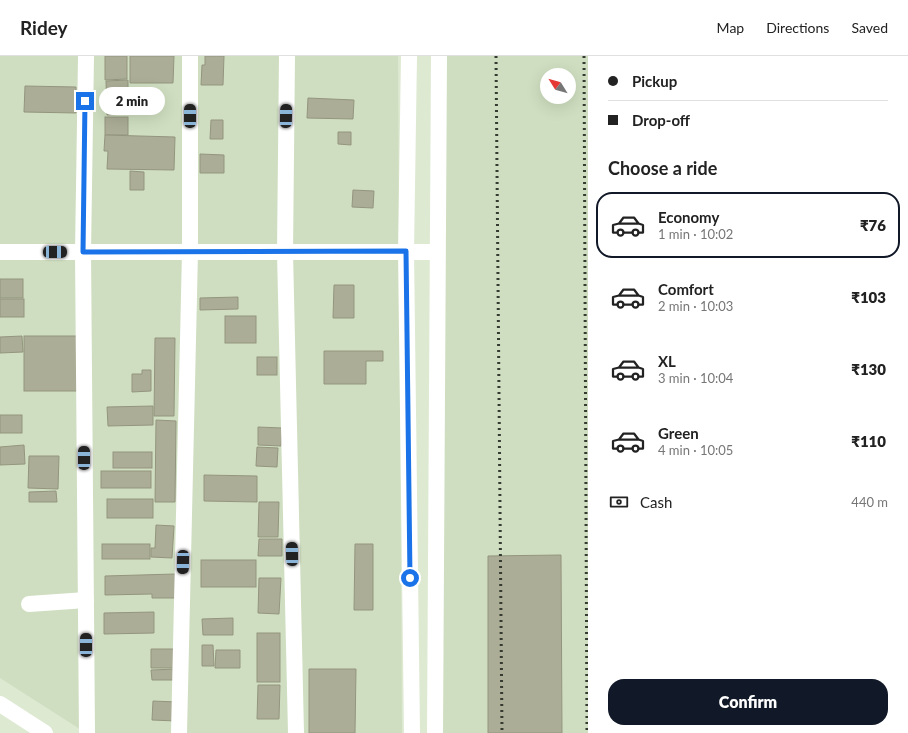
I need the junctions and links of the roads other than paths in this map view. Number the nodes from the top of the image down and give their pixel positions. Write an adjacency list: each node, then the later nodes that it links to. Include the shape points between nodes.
1 (86, 56): 8 (street)
2 (190, 56): 9 (street)
3 (287, 56): 10 (street)
4 (409, 56): 6 (street)
5 (439, 56): 11 (street)
6 (406, 251): 10 (street); 11 (street); 19 (street)
7 (0, 252): 8 (street)
8 (83, 252): 9 (street); 12 (street)
9 (190, 252): 10 (street); 17 (street)
10 (285, 252): 18 (street)
11 (437, 252): 20 (street)
12 (86, 600): 13 (street); 16 (street)
13 (29, 604)
14 (0, 704): 15 (street)
15 (45, 733)
16 (87, 733)
17 (179, 733)
18 (296, 733)
19 (412, 733)
20 (435, 733)

